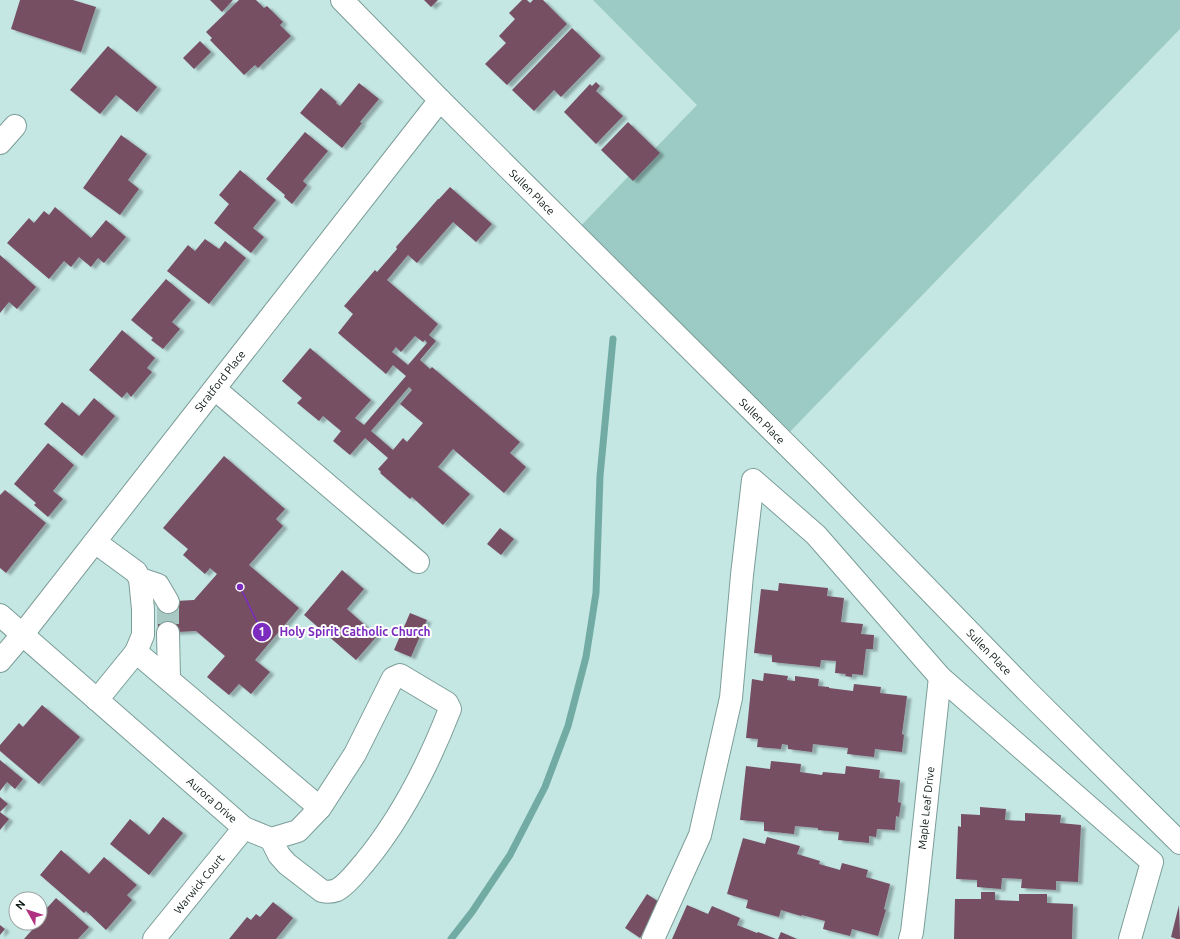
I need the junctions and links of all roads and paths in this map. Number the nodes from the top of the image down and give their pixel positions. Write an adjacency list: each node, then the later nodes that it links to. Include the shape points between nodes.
1 (342, 0): 2 (street, Sullen Place)
2 (440, 100): 5 (street, Stratford Place); 21 (street, Sullen Place, via 819,477 1027,691)
3 (15, 126): 4 (street)
4 (0, 143)
5 (215, 388): 6 (street, Stratford Place); 7 (street)
6 (95, 542): 8 (street, via 136,572); 12 (street, Stratford Place)
7 (418, 562)
8 (140, 579): 9 (street, via 158,585); 13 (street, via 143,635)
9 (168, 602)
10 (0, 615): 12 (street, Aurora Drive)
11 (168, 633): 16 (street)
12 (22, 635): 14 (street, Stratford Place); 17 (street, Aurora Drive)
13 (136, 652): 16 (street); 17 (street)
14 (0, 662)
15 (940, 677): 23 (street, via 816,535 753,480 731,698 700,835); 24 (street, Maple Leaf Drive); 25 (street, via 1152,862)
16 (169, 679): 18 (street)
17 (97, 700): 19 (street, Aurora Drive)
18 (320, 808): 20 (street, via 298,832); 20 (street, via 355,754 393,678 400,675 447,702 450,709 439,736 395,821 376,849 343,885 336,890 322,892 287,864)
19 (244, 828): 20 (street, Aurora Drive); 22 (street, Warwick Court)
20 (271, 839)
21 (1180, 843)
22 (154, 939)
23 (653, 939)
24 (910, 939)
25 (1130, 939)

